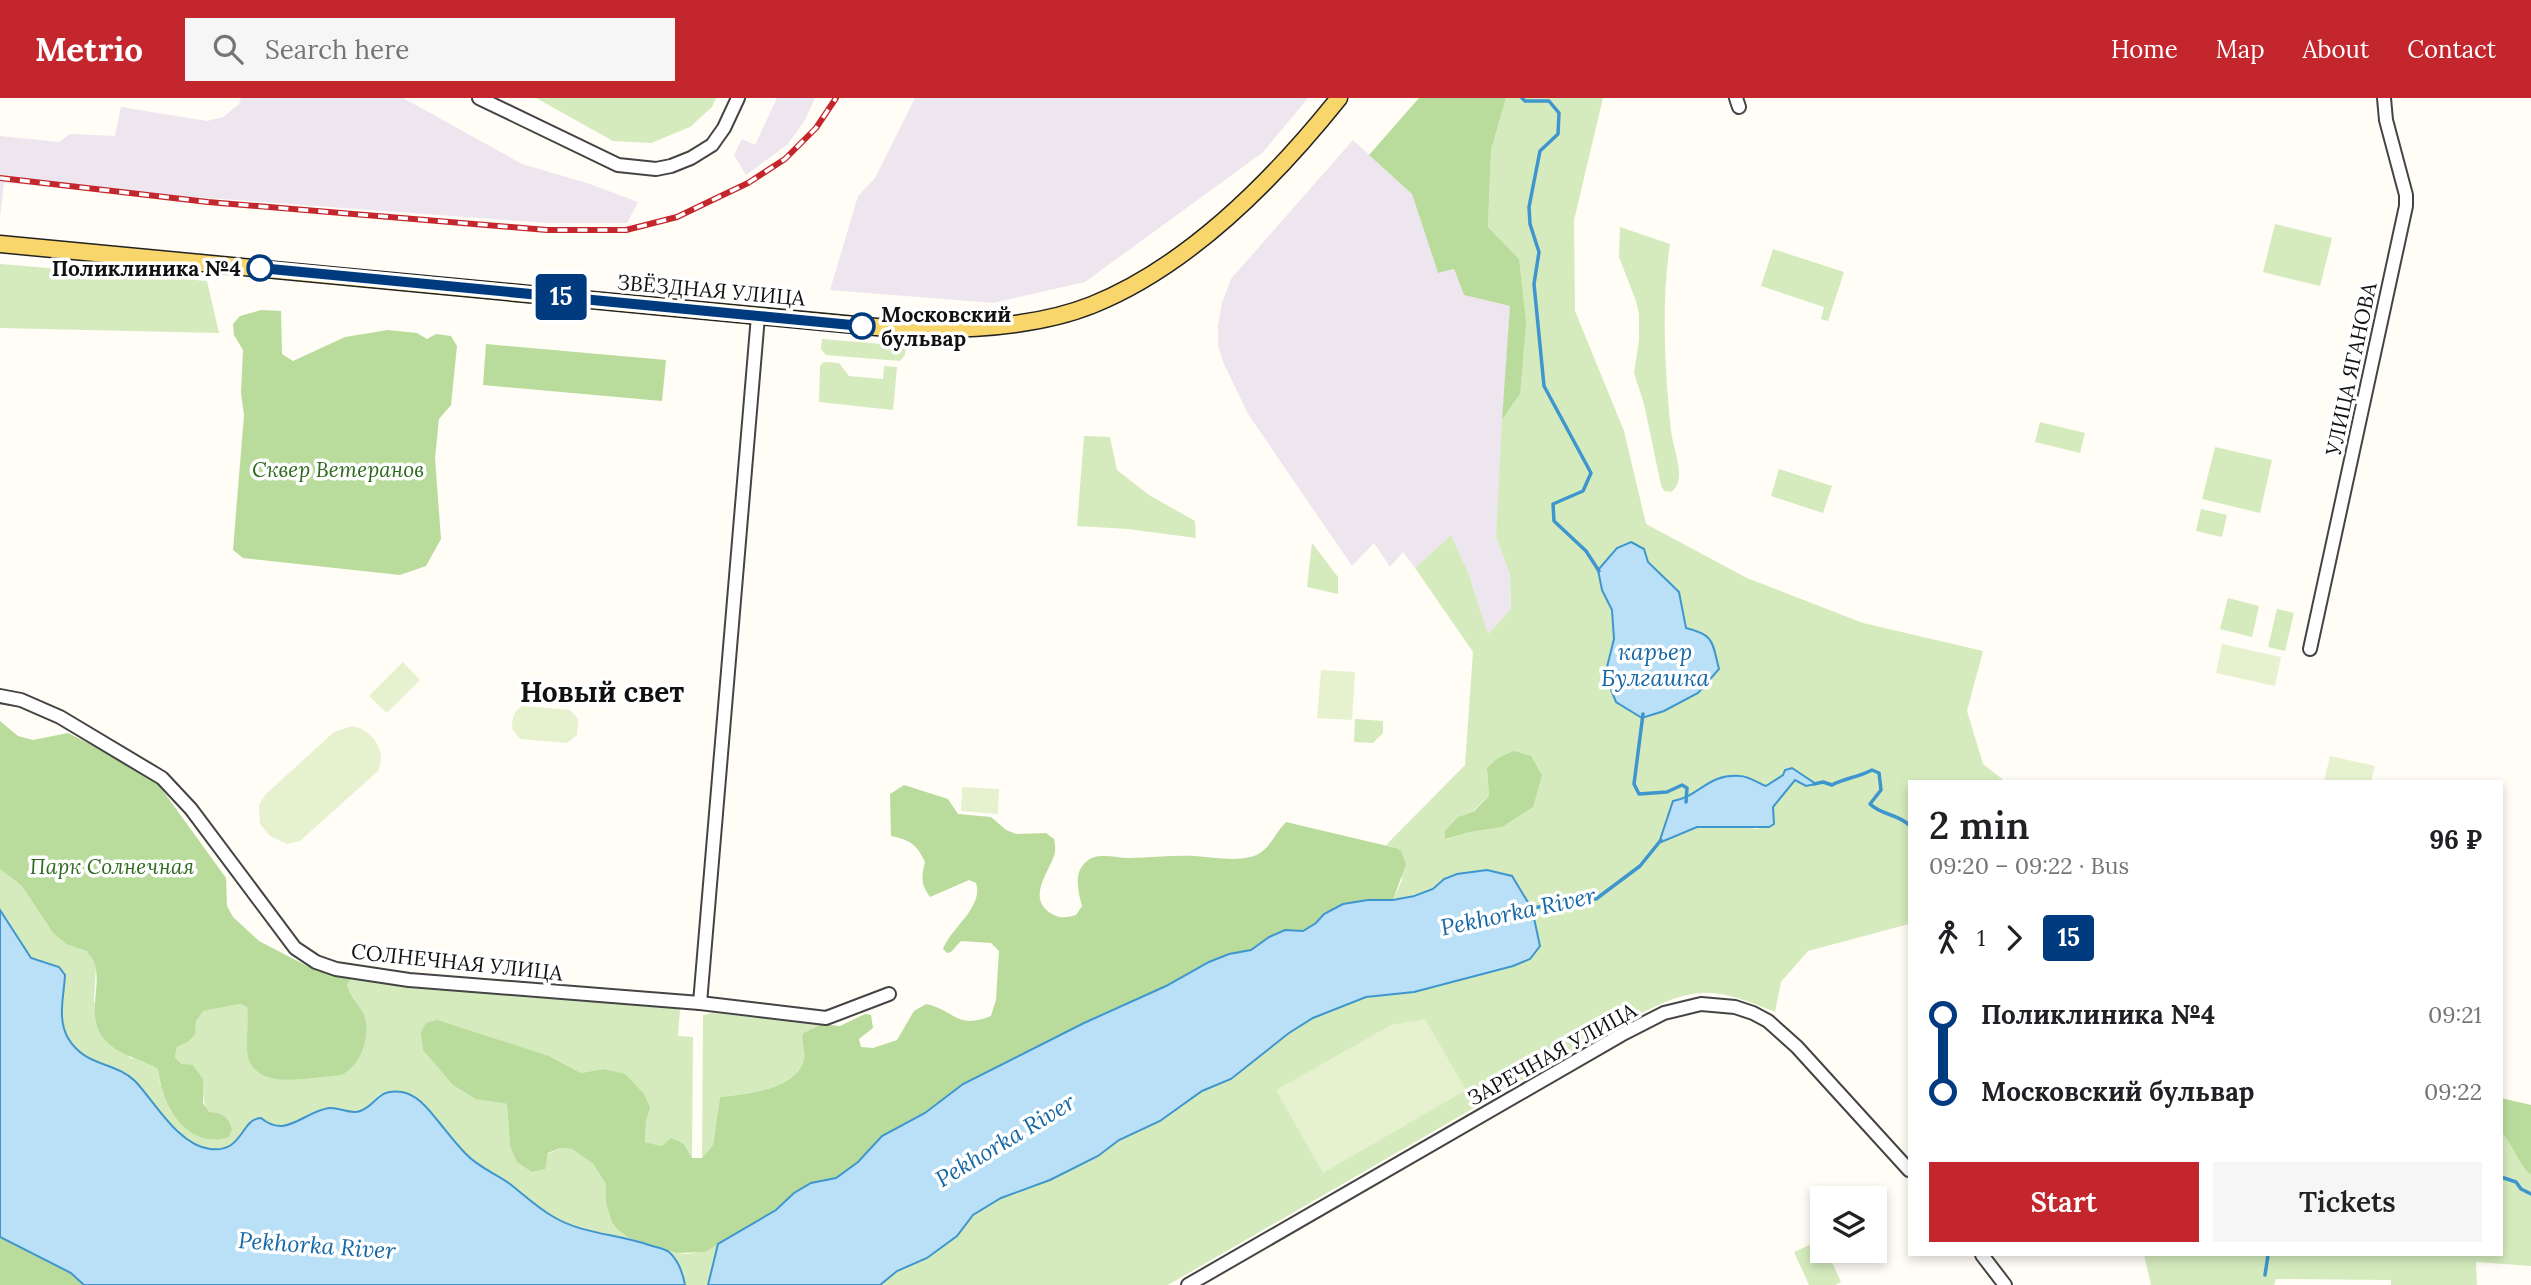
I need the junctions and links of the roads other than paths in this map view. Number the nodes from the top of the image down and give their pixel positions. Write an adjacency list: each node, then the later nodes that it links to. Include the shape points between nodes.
1 (479, 98): 2 (street, via 618,165 656,169 691,158 712,145)
2 (738, 98)
3 (1339, 98): 6 (main road, ЗВЁЗДНАЯ УЛИЦА, via 1232,214 1177,258 1093,304 1043,319 936,328)
4 (2384, 98): 7 (street, УЛИЦА ЯГАНОВА, via 2406,206)
5 (0, 244): 6 (main road, ЗВЁЗДНАЯ УЛИЦА)
6 (758, 316): 10 (street)
7 (2310, 649)
8 (0, 695): 10 (street, СОЛНЕЧНАЯ УЛИЦА, via 60,717 162,778 191,809 295,948 316,962 425,981)
9 (889, 994): 10 (street, СОЛНЕЧНАЯ УЛИЦА, via 826,1018)
10 (699, 1003)
11 (1908, 1169): 13 (street, ЗАРЕЧНАЯ УЛИЦА, via 1768,1021 1735,1007 1702,1004 1664,1013 1621,1035)
12 (1983, 1256): 14 (street)
13 (1188, 1285)
14 (2005, 1285)

